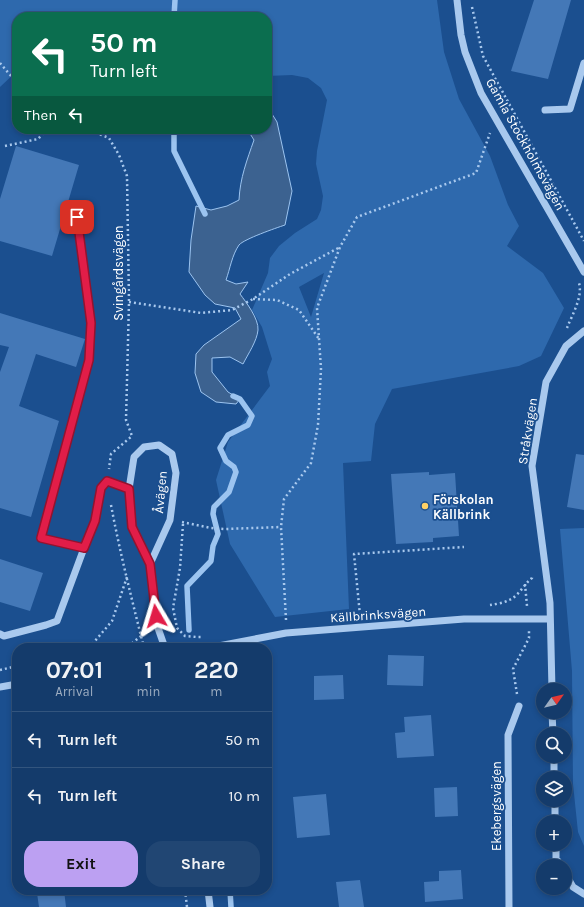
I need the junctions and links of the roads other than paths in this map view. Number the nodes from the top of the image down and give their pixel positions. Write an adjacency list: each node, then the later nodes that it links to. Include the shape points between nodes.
1 (457, 0): 5 (street, Gamla Stockholmsvägen, via 465,52 481,93)
2 (584, 63): 3 (street, via 570,109)
3 (545, 110)
4 (77, 217): 8 (street, via 91,323 89,360 41,538)
5 (584, 272)
6 (584, 331): 10 (street, Stråkvägen, via 566,346 546,382 532,466)
7 (129, 489): 8 (street, via 107,481 101,488 95,521); 9 (street, Åvägen, via 132,527); 9 (street, Åvägen, via 134,458 144,447 159,445 172,454 176,473 170,520)
8 (84, 548): 11 (street, via 57,621 4,636)
9 (150, 564): 12 (street, Åvägen, via 158,628)
10 (550, 619): 13 (street, Källbrinksvägen, via 464,619 286,633); 14 (street, Stråkvägen)
11 (0, 634)
12 (162, 643)
13 (234, 643)
14 (552, 683)
15 (12, 685): 16 (street)
16 (0, 687)
17 (519, 706): 22 (street, Ekebergsvägen, via 508,736)
18 (572, 885): 19 (street)
19 (584, 894)
20 (209, 895): 21 (street)
21 (210, 907)
22 (509, 907)

